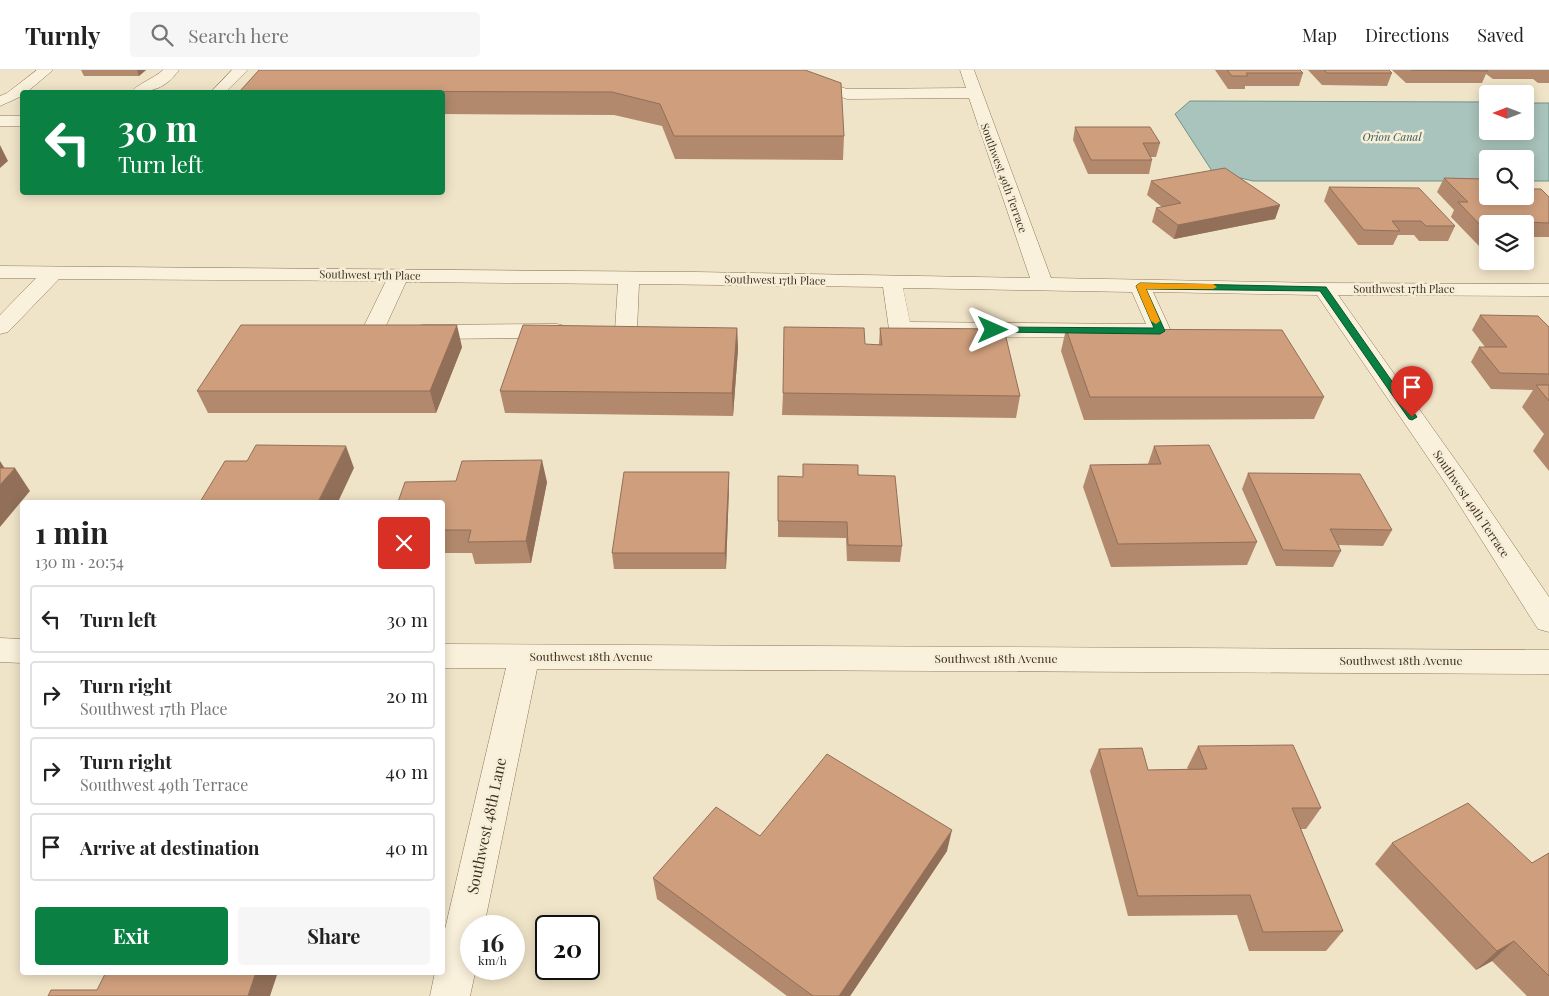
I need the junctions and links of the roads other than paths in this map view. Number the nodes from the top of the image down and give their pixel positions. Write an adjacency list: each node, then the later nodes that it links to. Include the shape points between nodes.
1 (46, 70): 6 (street)
2 (172, 70): 7 (street, via 161,81)
3 (241, 70): 8 (street)
4 (777, 70): 9 (street, via 847,94)
5 (967, 70): 9 (street, Southwest 49th Terrace)
6 (25, 90)
7 (143, 90)
8 (220, 90)
9 (974, 93): 19 (street, Southwest 49th Terrace)
10 (15, 100): 11 (street)
11 (0, 108)
12 (0, 121): 13 (street)
13 (20, 121)
14 (0, 272): 15 (street, Southwest 17th Place)
15 (54, 272): 16 (street, Southwest 17th Place); 23 (street)
16 (399, 276): 17 (street, Southwest 17th Place); 24 (street, via 379,332)
17 (629, 278): 18 (street, Southwest 17th Place); 25 (street)
18 (892, 282): 19 (street, Southwest 17th Place); 20 (street, via 900,329 1160,331)
19 (1043, 285): 20 (street, Southwest 17th Place)
20 (1140, 286): 21 (street, Southwest 17th Place)
21 (1323, 289): 22 (street, Southwest 17th Place); 26 (street, Southwest 49th Terrace, via 1457,481)
22 (1549, 290)
23 (0, 327)
24 (576, 330)
25 (626, 330)
26 (1549, 621)
27 (0, 650): 28 (street)
28 (20, 651)
29 (445, 656): 30 (street, Southwest 18th Avenue)
30 (524, 656): 31 (street, Southwest 18th Avenue); 32 (street, Southwest 48th Lane)
31 (1549, 662)
32 (450, 996)

